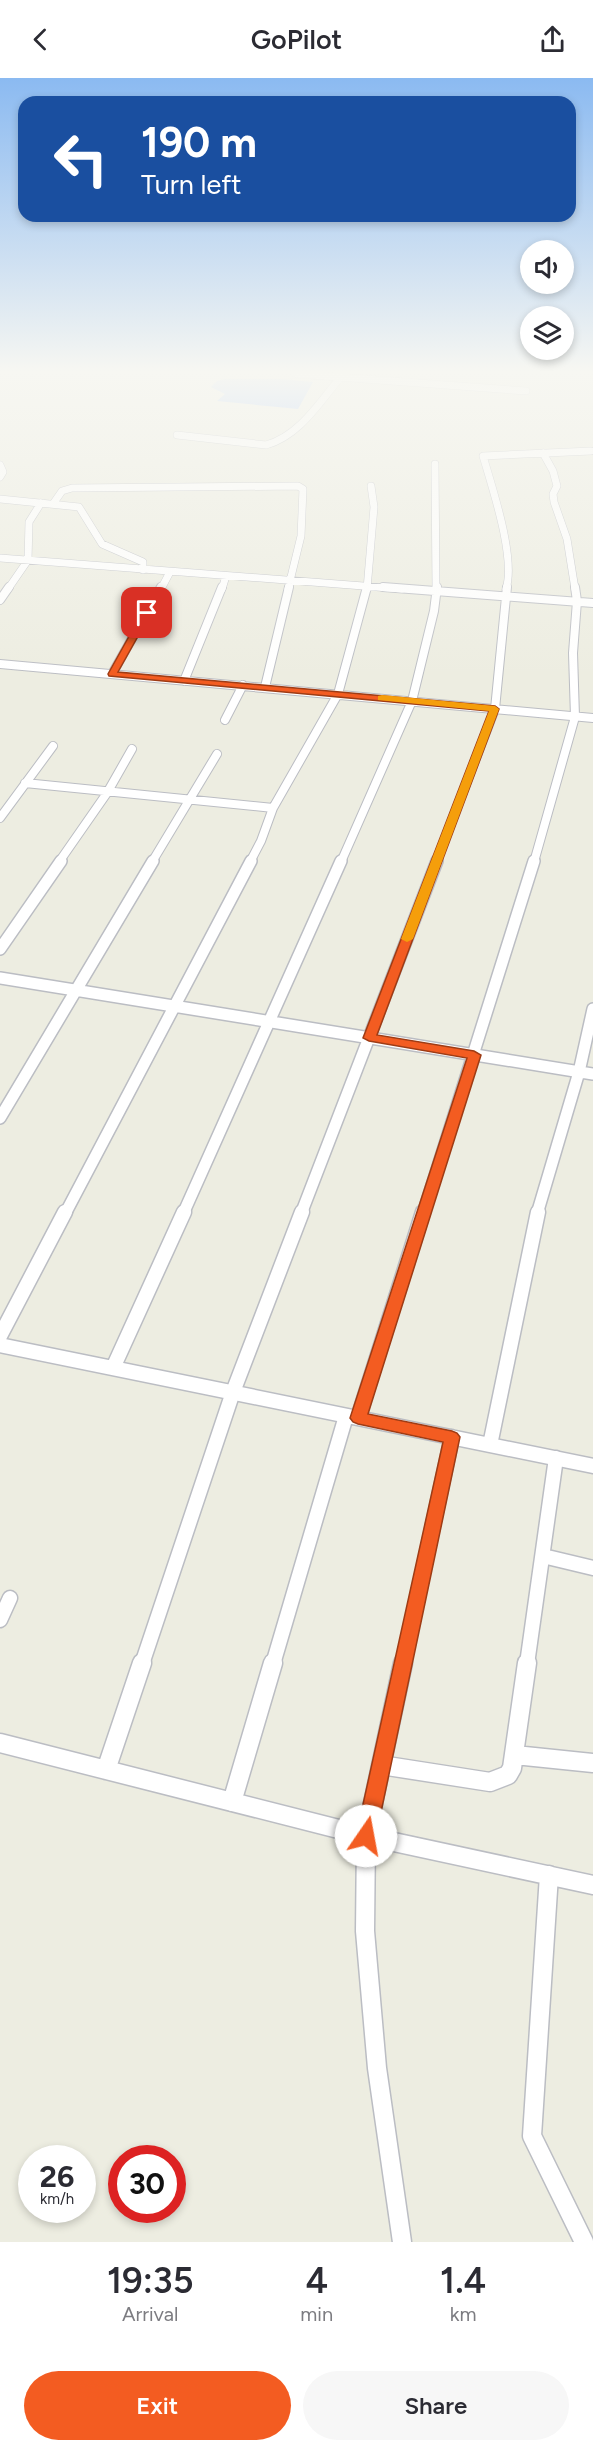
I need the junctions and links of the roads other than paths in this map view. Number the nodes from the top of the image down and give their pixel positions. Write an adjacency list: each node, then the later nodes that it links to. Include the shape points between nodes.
1 (435, 475): 15 (street)
2 (488, 475): 16 (street, via 509,579)
3 (554, 475): 18 (street, via 554,502 568,546)
4 (371, 486): 14 (street, via 374,507)
5 (0, 499): 6 (street)
6 (41, 502): 7 (street); 9 (street, via 30,522)
7 (53, 504): 10 (street, via 79,507 102,544 143,562); 13 (street, via 62,491 72,488 301,488 301,536)
8 (0, 558): 9 (street)
9 (28, 560): 10 (street); 17 (street)
10 (143, 570): 11 (street)
11 (170, 572): 12 (street); 21 (street)
12 (226, 576): 13 (street); 22 (street)
13 (291, 581): 14 (street); 24 (street)
14 (367, 587): 15 (street); 25 (street)
15 (436, 590): 16 (street); 26 (street)
16 (504, 595): 18 (street); 27 (street)
17 (0, 600)
18 (577, 601): 19 (street); 28 (street)
19 (593, 603)
20 (0, 664): 21 (street)
21 (112, 674): 22 (street)
22 (184, 681): 23 (street)
23 (243, 685): 24 (street); 30 (street)
24 (265, 687): 25 (street)
25 (338, 694): 26 (street); 37 (street)
26 (412, 701): 27 (street); 44 (street)
27 (495, 709): 28 (street); 45 (street)
28 (574, 717): 29 (street); 46 (street)
29 (593, 718)
30 (225, 720)
31 (53, 746): 34 (street)
32 (132, 749): 35 (street)
33 (217, 754): 36 (street)
34 (25, 783): 35 (street); 38 (street)
35 (107, 793): 36 (street); 39 (street)
36 (188, 802): 37 (street); 41 (street)
37 (273, 808): 42 (street, via 261,841)
38 (0, 818)
39 (0, 949)
40 (0, 978): 41 (street)
41 (75, 992): 42 (street); 49 (street)
42 (172, 1007): 44 (street); 50 (street)
43 (593, 1008): 47 (street)
44 (270, 1022): 45 (street); 52 (street)
45 (369, 1038): 46 (street); 53 (street)
46 (474, 1055): 47 (street); 54 (street)
47 (579, 1072): 48 (street); 56 (street, via 532,1231)
48 (593, 1074)
49 (0, 1118)
50 (0, 1336)
51 (0, 1345): 52 (street)
52 (113, 1368): 53 (street)
53 (233, 1392): 54 (street); 67 (street)
54 (352, 1417): 55 (street); 68 (street)
55 (452, 1437): 56 (street); 66 (street)
56 (489, 1445): 57 (street)
57 (556, 1458): 58 (street); 59 (street)
58 (592, 1463)
59 (543, 1556): 60 (street); 64 (street)
60 (593, 1568)
61 (10, 1598): 62 (street)
62 (0, 1620)
63 (0, 1743): 67 (street)
64 (515, 1755): 65 (street); 66 (street, via 507,1775 490,1782)
65 (593, 1764)
66 (381, 1765): 69 (street)
67 (106, 1770): 68 (street)
68 (231, 1802): 69 (street)
69 (366, 1836): 70 (street); 72 (street, via 365,1931 376,2056)
70 (549, 1875): 71 (street); 73 (street, via 532,2136)
71 (593, 1885)
72 (402, 2242)
73 (584, 2242)

